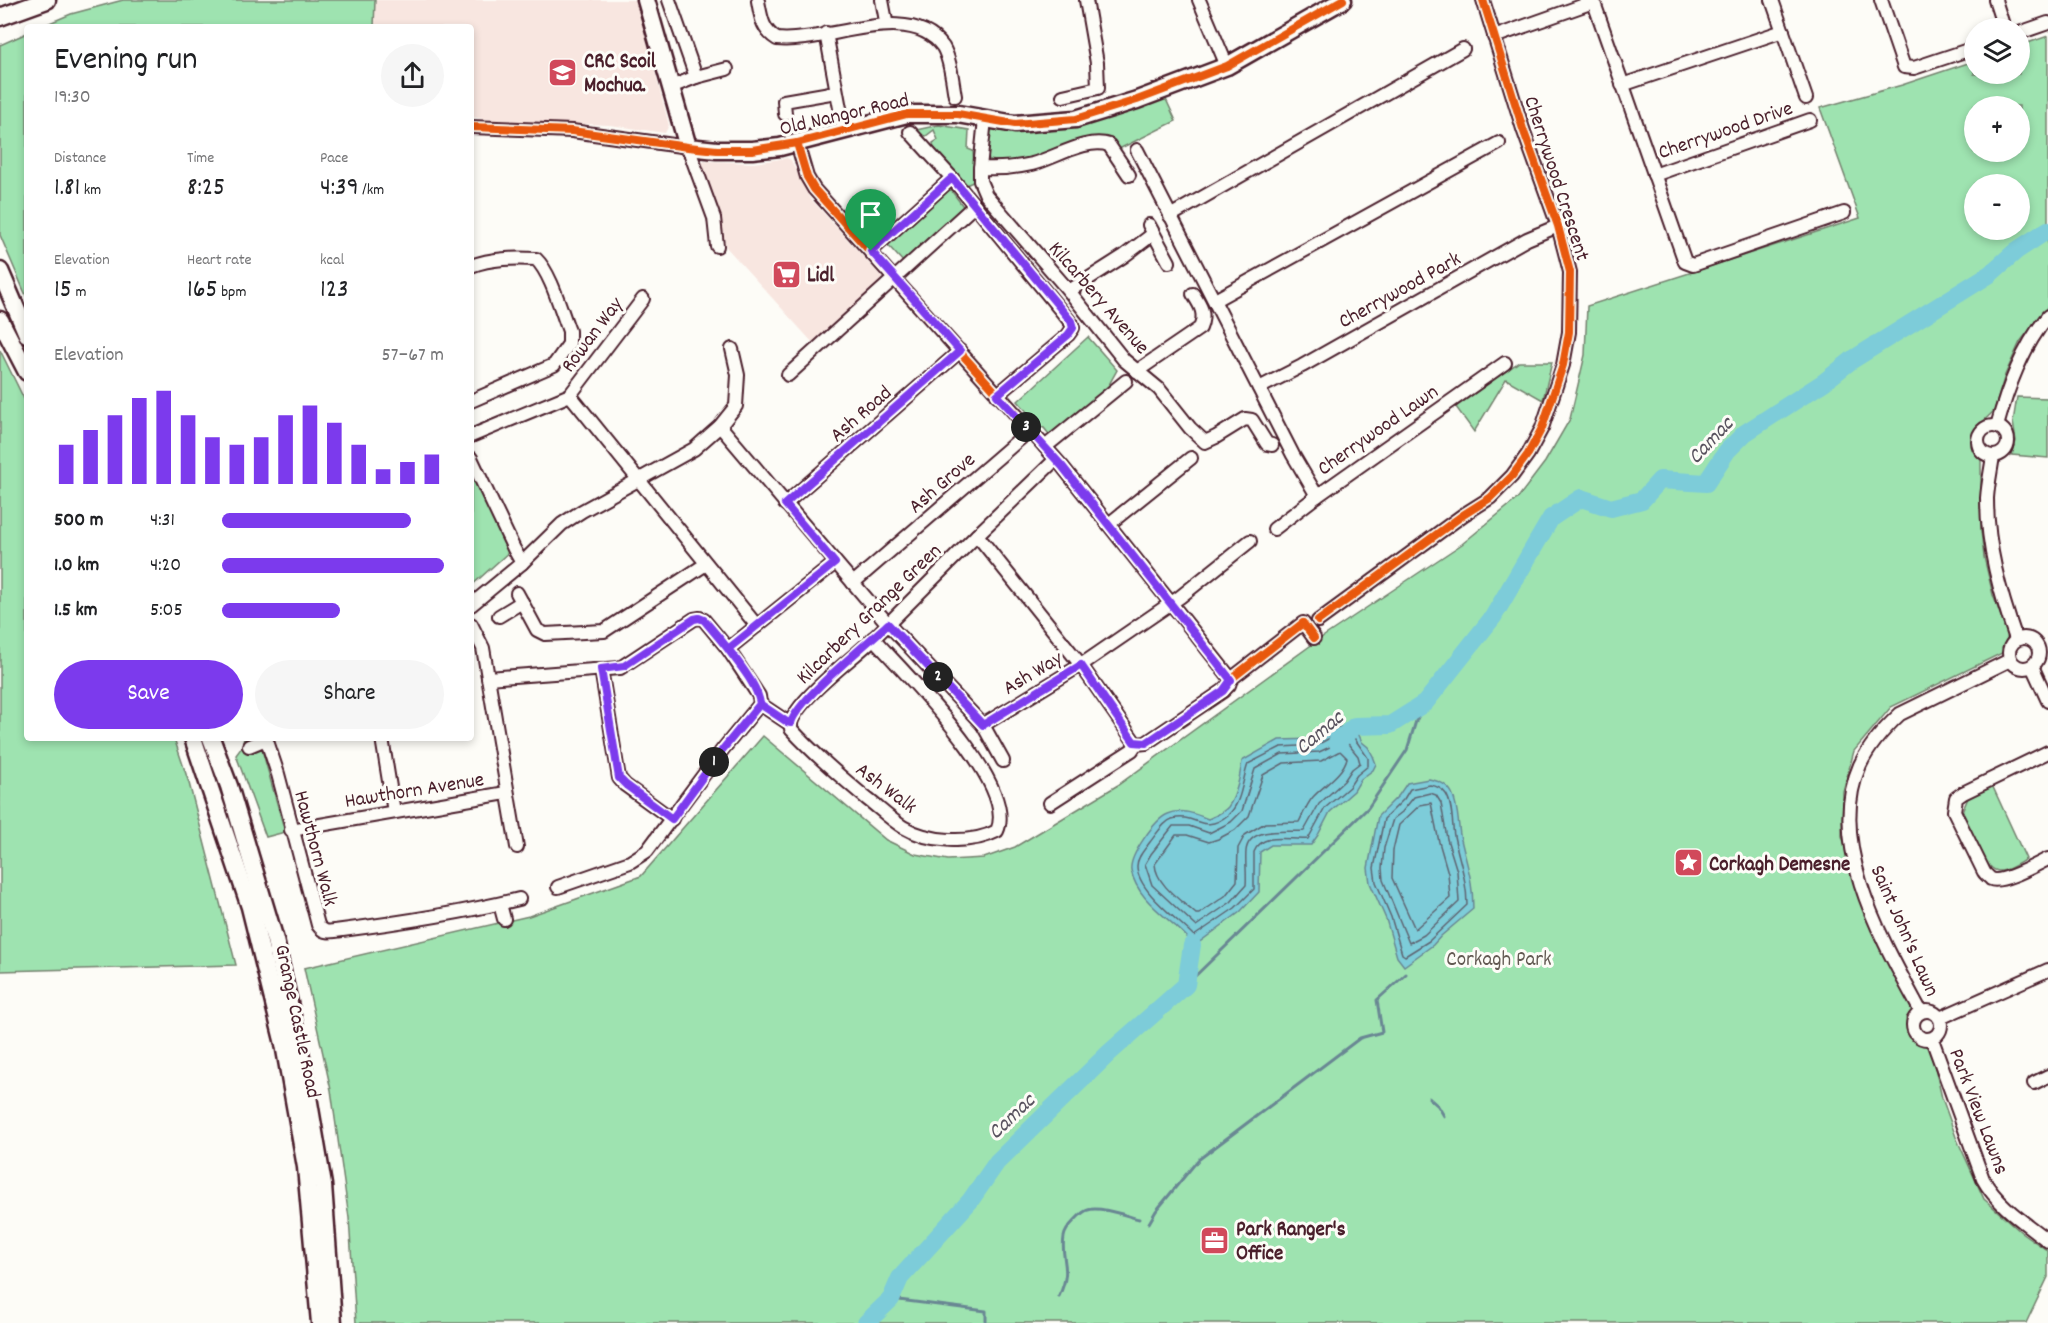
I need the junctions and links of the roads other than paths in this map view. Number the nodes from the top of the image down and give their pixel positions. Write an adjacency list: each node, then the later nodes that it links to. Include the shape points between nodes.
1 (47, 0): 15 (main road)
2 (646, 0): 28 (main road)
3 (669, 0): 26 (street)
4 (759, 0): 20 (street, via 763,26 777,39)
5 (882, 0): 16 (street)
6 (1086, 0): 31 (street, via 1098,88)
7 (1199, 0): 24 (street)
8 (1343, 0): 24 (main road, Old Nangor Road)
9 (1483, 0): 21 (street, Cherrywood Crescent)
10 (1772, 0): 19 (street, Cherrywood Drive)
11 (1881, 0): 23 (street, via 1904,67 1914,68)
12 (1995, 0): 14 (street)
13 (1593, 1): 21 (street, Cherrywood Drive); 27 (street, Cherrywood Drive)
14 (2001, 18)
15 (1, 19)
16 (886, 21): 20 (street); 30 (street, via 920,24 933,34 943,47)
17 (2048, 23): 18 (street)
18 (2030, 29)
19 (1783, 31): 27 (street); 32 (street, Cherrywood Drive)
20 (826, 33): 29 (street)
21 (1494, 37): 50 (street, Cherrywood Crescent)
22 (1463, 49): 49 (street)
23 (1964, 51)
24 (1227, 66): 34 (main road, Old Nangor Road, via 1076,119 1015,124)
25 (727, 69): 26 (street)
26 (696, 77): 28 (street)
27 (1622, 85): 45 (street, Cherrywood Drive)
28 (671, 87): 41 (main road)
29 (836, 92): 33 (street, via 784,101); 37 (street)
30 (955, 96)
31 (1063, 96)
32 (1806, 98)
33 (785, 114)
34 (985, 119): 37 (main road, Old Nangor Road, via 958,114 907,114); 43 (street, Kilcarbery Avenue)
35 (1810, 120): 45 (street, Cherrywood Drive)
36 (474, 127): 41 (street, Old Nangor Road, via 572,131)
37 (844, 130): 39 (main road, Old Nangor Road)
38 (910, 132): 46 (street)
39 (797, 143): 41 (main road, Old Nangor Road, via 752,150); 52 (street, via 810,183)
40 (1499, 143): 60 (street)
41 (688, 147): 51 (street, via 712,210)
42 (1137, 150): 49 (street)
43 (980, 168): 44 (street, via 1034,164 1094,142 1109,145); 57 (street, Kilcarbery Avenue, via 986,195)
44 (1129, 175)
45 (1654, 175): 48 (street, Cherrywood Drive, via 1685,262 1693,264)
46 (952, 178): 47 (street); 52 (street)
47 (975, 206): 56 (street); 73 (street, via 1073,328)
48 (1844, 213)
49 (1170, 216): 60 (street)
50 (1558, 226): 71 (street, Cherrywood Park, via 1527,238); 99 (street, Cherrywood Crescent, via 1570,272 1569,332 1552,403 1528,454 1490,498)
51 (717, 246)
52 (871, 251): 56 (street)
53 (1169, 262): 57 (street, via 1151,230 1124,256)
54 (474, 265): 74 (street, via 497,259 536,259 569,331 569,344 554,365)
55 (0, 271): 63 (main road)
56 (895, 278): 65 (street); 69 (street)
57 (1069, 291): 68 (street, Kilcarbery Avenue)
58 (1193, 294): 68 (street, via 1201,308 1200,328)
59 (643, 299): 72 (street, Rowan Way)
60 (1215, 300): 71 (street)
61 (2048, 316): 76 (street, via 2007,389)
62 (0, 320): 67 (main road)
63 (24, 327)
64 (732, 349): 75 (street, via 738,375 736,406)
65 (960, 351): 73 (street); 87 (street, Ash Road)
66 (1505, 363): 86 (street, Cherrywood Lawn)
67 (24, 366)
68 (1137, 371): 79 (street, Kilcarbery Avenue, via 1159,389 1205,442 1245,419 1252,420 1267,444)
69 (788, 375)
70 (1126, 381): 80 (street)
71 (1259, 388): 86 (street)
72 (570, 394): 78 (street, Rowan Way); 85 (street)
73 (997, 395): 77 (street)
74 (474, 400)
75 (720, 426): 85 (street, via 694,449); 87 (street)
76 (1997, 426): 81 (street, via 2007,436 2007,445 2002,453); 81 (street, via 1983,429 1977,443 1982,452)
77 (1029, 431): 80 (street); 95 (street, Ash Grove)
78 (474, 435)
79 (1272, 445)
80 (1045, 447): 83 (street)
81 (1993, 456): 105 (street, via 1987,497 1990,544)
82 (1191, 458): 88 (street)
83 (1055, 460): 88 (street); 90 (street, Kilcarbery Grange Green)
84 (474, 464): 92 (street)
85 (637, 480): 92 (street, via 562,524); 94 (street)
86 (1317, 496): 89 (street, Cherrywood Lawn)
87 (785, 504): 93 (street)
88 (1109, 524): 97 (street)
89 (1274, 529)
90 (977, 535): 100 (street, Kilcarbery Grange Green); 109 (street)
91 (1251, 541): 97 (street)
92 (522, 563): 96 (street)
93 (835, 563): 95 (street); 101 (street)
94 (706, 564): 98 (street, via 604,631 545,634 537,630 520,597); 101 (street)
95 (853, 583): 100 (street)
96 (474, 602)
97 (1172, 602): 109 (street); 113 (street)
98 (499, 616)
99 (1318, 621)
100 (888, 624): 103 (street, Kilcarbery Grange Green); 117 (street)
101 (757, 626): 107 (street)
102 (474, 630): 112 (street, Hawthorn Avenue, via 483,648)
103 (873, 638): 116 (street, Kilcarbery Grange Green, via 805,700); 116 (street, Ash Walk, via 958,733 988,778 1000,819 997,831 980,837 945,839 903,827 821,760 791,729)
104 (1314, 638): 113 (street, via 1304,623)
105 (2016, 639): 106 (street); 108 (street, via 2010,646)
106 (2043, 644): 110 (street)
107 (728, 649): 111 (street, via 699,618 624,666); 115 (street, via 754,687)
108 (2010, 660): 110 (street, via 2022,668); 139 (street, Saint John's Lawn, via 1900,714 1870,749 1855,780 1849,830 1858,873 1885,942)
109 (1081, 665): 117 (street, Ash Way); 123 (street, Ash Way)
110 (2032, 666): 114 (street)
111 (601, 669): 112 (street); 130 (street, via 619,778)
112 (488, 678): 127 (street, Hawthorn Avenue)
113 (1231, 680): 123 (street, via 1223,691 1146,743)
114 (2048, 701)
115 (760, 704): 116 (street); 130 (street)
116 (791, 723)
117 (983, 725): 126 (street)
118 (195, 741): 145 (main road, Grange Castle Road, via 250,907 284,1044 306,1167)
119 (212, 741): 146 (main road, Grange Castle Road, via 275,940 302,1061 324,1185)
120 (260, 741): 124 (street, Hawthorn Walk)
121 (267, 741): 131 (street, Hawthorn Walk)
122 (382, 741): 129 (street)
123 (1136, 744): 128 (street)
124 (249, 746)
125 (2048, 752): 133 (street, via 1963,793 1956,798 1954,811 1991,879 2015,874)
126 (1003, 761)
127 (506, 793): 129 (street, Hawthorn Avenue); 132 (street, Hawthorn Avenue)
128 (1050, 803)
129 (394, 812): 131 (street, Hawthorn Avenue)
130 (672, 819): 134 (street, via 639,857 574,888)
131 (291, 830): 136 (street, Hawthorn Walk, via 318,925 326,932 428,919)
132 (517, 847)
133 (2048, 859)
134 (558, 887)
135 (519, 899): 136 (street, Hawthorn Walk)
136 (500, 904): 137 (street)
137 (504, 919)
138 (2048, 970): 140 (street)
139 (1921, 1012): 140 (street, via 1929,1011); 141 (street, via 1914,1019 1913,1029 1918,1037)
140 (1940, 1018): 141 (street, via 1941,1028)
141 (1932, 1039): 144 (street, Park View Lawns, via 1989,1190)
142 (2048, 1076): 143 (street)
143 (2034, 1083)
144 (2048, 1241)
145 (320, 1323)
146 (333, 1323)

